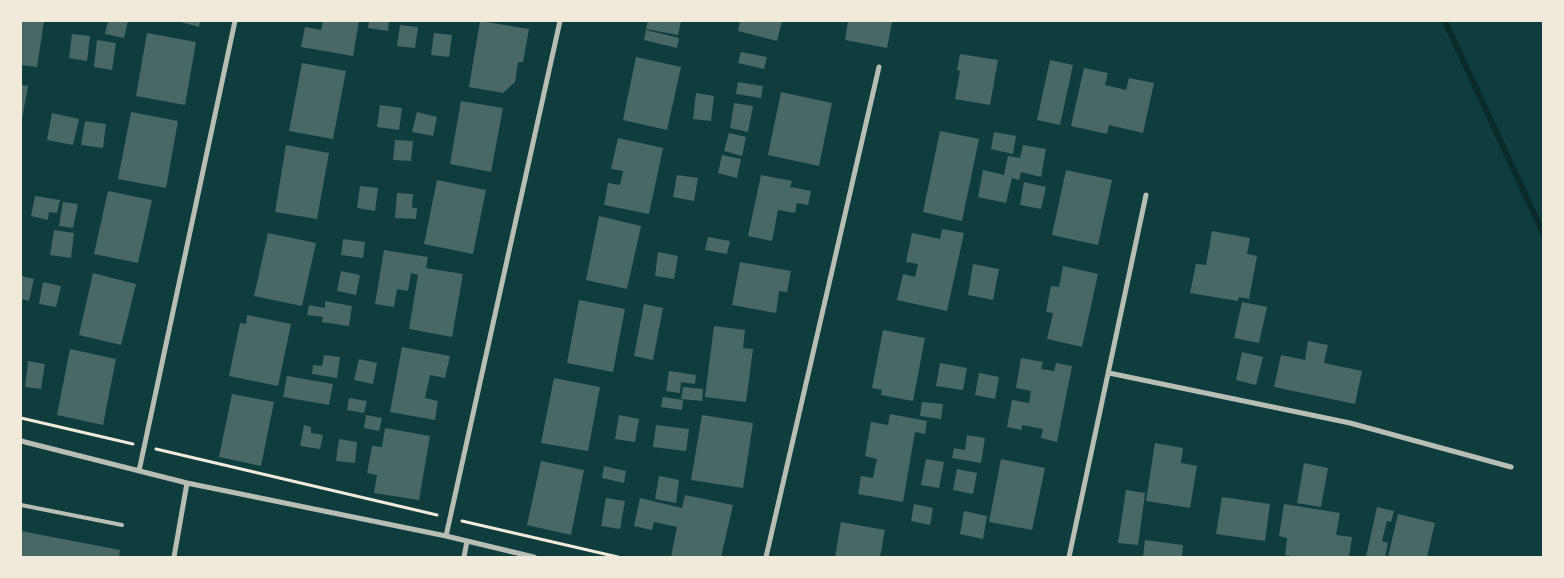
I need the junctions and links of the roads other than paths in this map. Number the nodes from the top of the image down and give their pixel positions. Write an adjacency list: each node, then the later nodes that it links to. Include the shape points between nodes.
1 (235, 21): 8 (street)
2 (560, 21): 12 (street)
3 (879, 67): 17 (street)
4 (1146, 195): 5 (street)
5 (1109, 373): 7 (street, via 1350,422); 18 (street)
6 (21, 441): 8 (street)
7 (1511, 466)
8 (139, 471): 9 (street)
9 (187, 482): 12 (street); 14 (street)
10 (21, 506): 11 (lane)
11 (122, 525)
12 (446, 536): 13 (street)
13 (466, 541): 15 (street); 16 (street)
14 (174, 557)
15 (464, 557)
16 (534, 557)
17 (766, 557)
18 (1070, 557)

